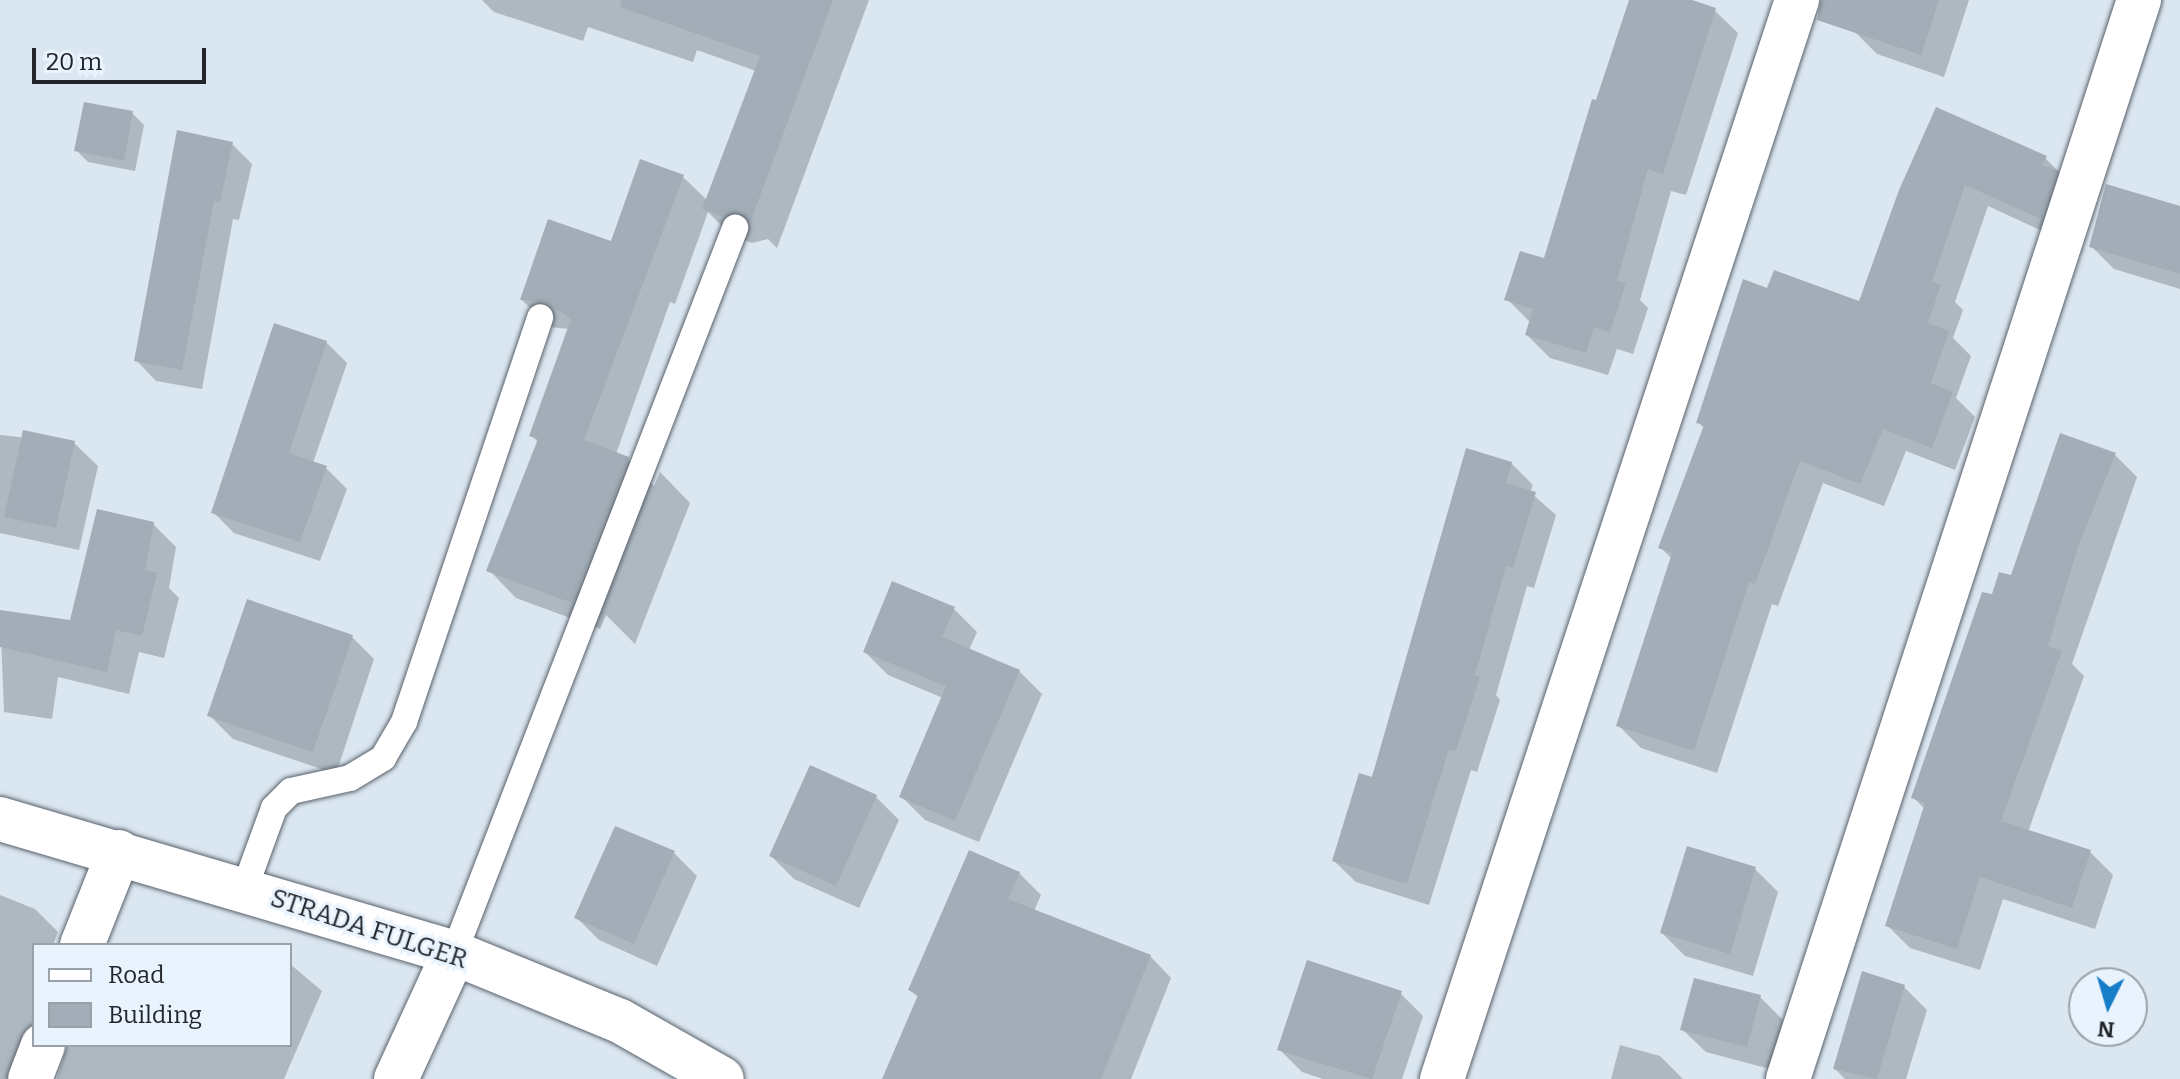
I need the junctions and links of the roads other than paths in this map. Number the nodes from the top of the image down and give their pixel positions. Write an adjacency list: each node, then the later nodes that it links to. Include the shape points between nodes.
1 (1797, 0): 14 (street)
2 (2139, 0): 15 (street)
3 (735, 228): 9 (lane)
4 (540, 317): 7 (lane, via 404,722 383,758 350,778 291,791 274,808)
5 (0, 819): 6 (street, STRADA FULGER)
6 (119, 852): 7 (street, STRADA FULGER); 8 (street)
7 (244, 890): 9 (street, STRADA FULGER)
8 (83, 943)
9 (454, 953): 12 (street); 13 (street, STRADA FULGER, via 620,1021)
10 (42, 1047): 11 (street)
11 (30, 1079)
12 (396, 1079)
13 (722, 1079)
14 (1442, 1079)
15 (1788, 1079)

